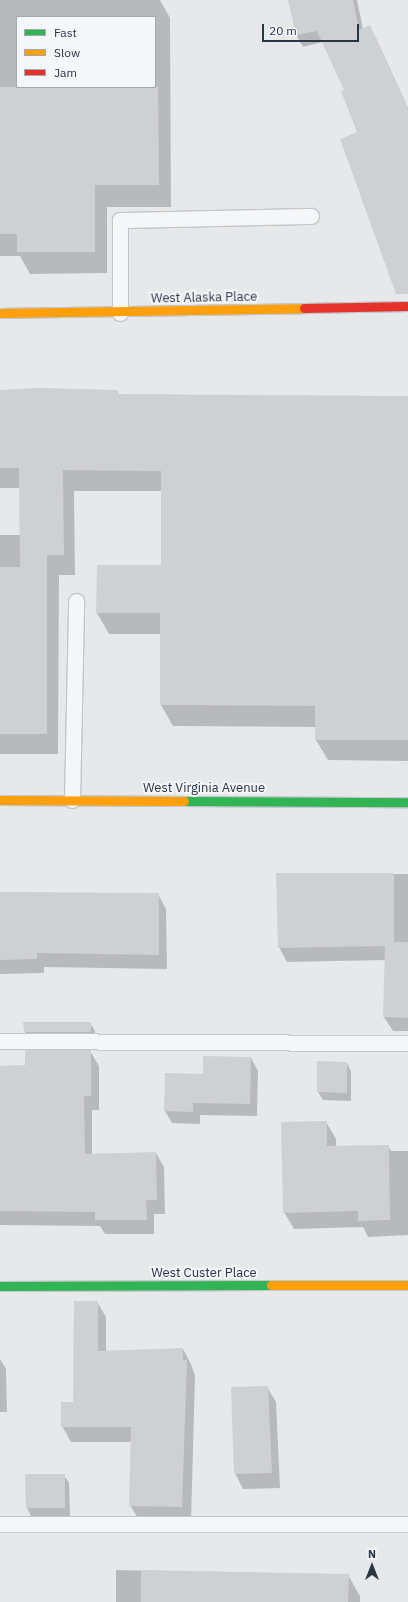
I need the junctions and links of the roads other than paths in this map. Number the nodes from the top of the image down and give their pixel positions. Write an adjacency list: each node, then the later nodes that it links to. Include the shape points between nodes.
1 (311, 216): 3 (lane, via 120,220)
2 (408, 306): 3 (street, West Alaska Place)
3 (120, 313): 4 (street, West Alaska Place)
4 (0, 314)
5 (76, 602): 7 (lane)
6 (0, 800): 7 (street, West Virginia Avenue)
7 (72, 800): 8 (street, West Virginia Avenue)
8 (408, 802)
9 (0, 1041): 10 (lane)
10 (408, 1043)
11 (408, 1285): 12 (street, West Custer Place)
12 (0, 1286)
13 (0, 1524): 14 (lane)
14 (408, 1524)

